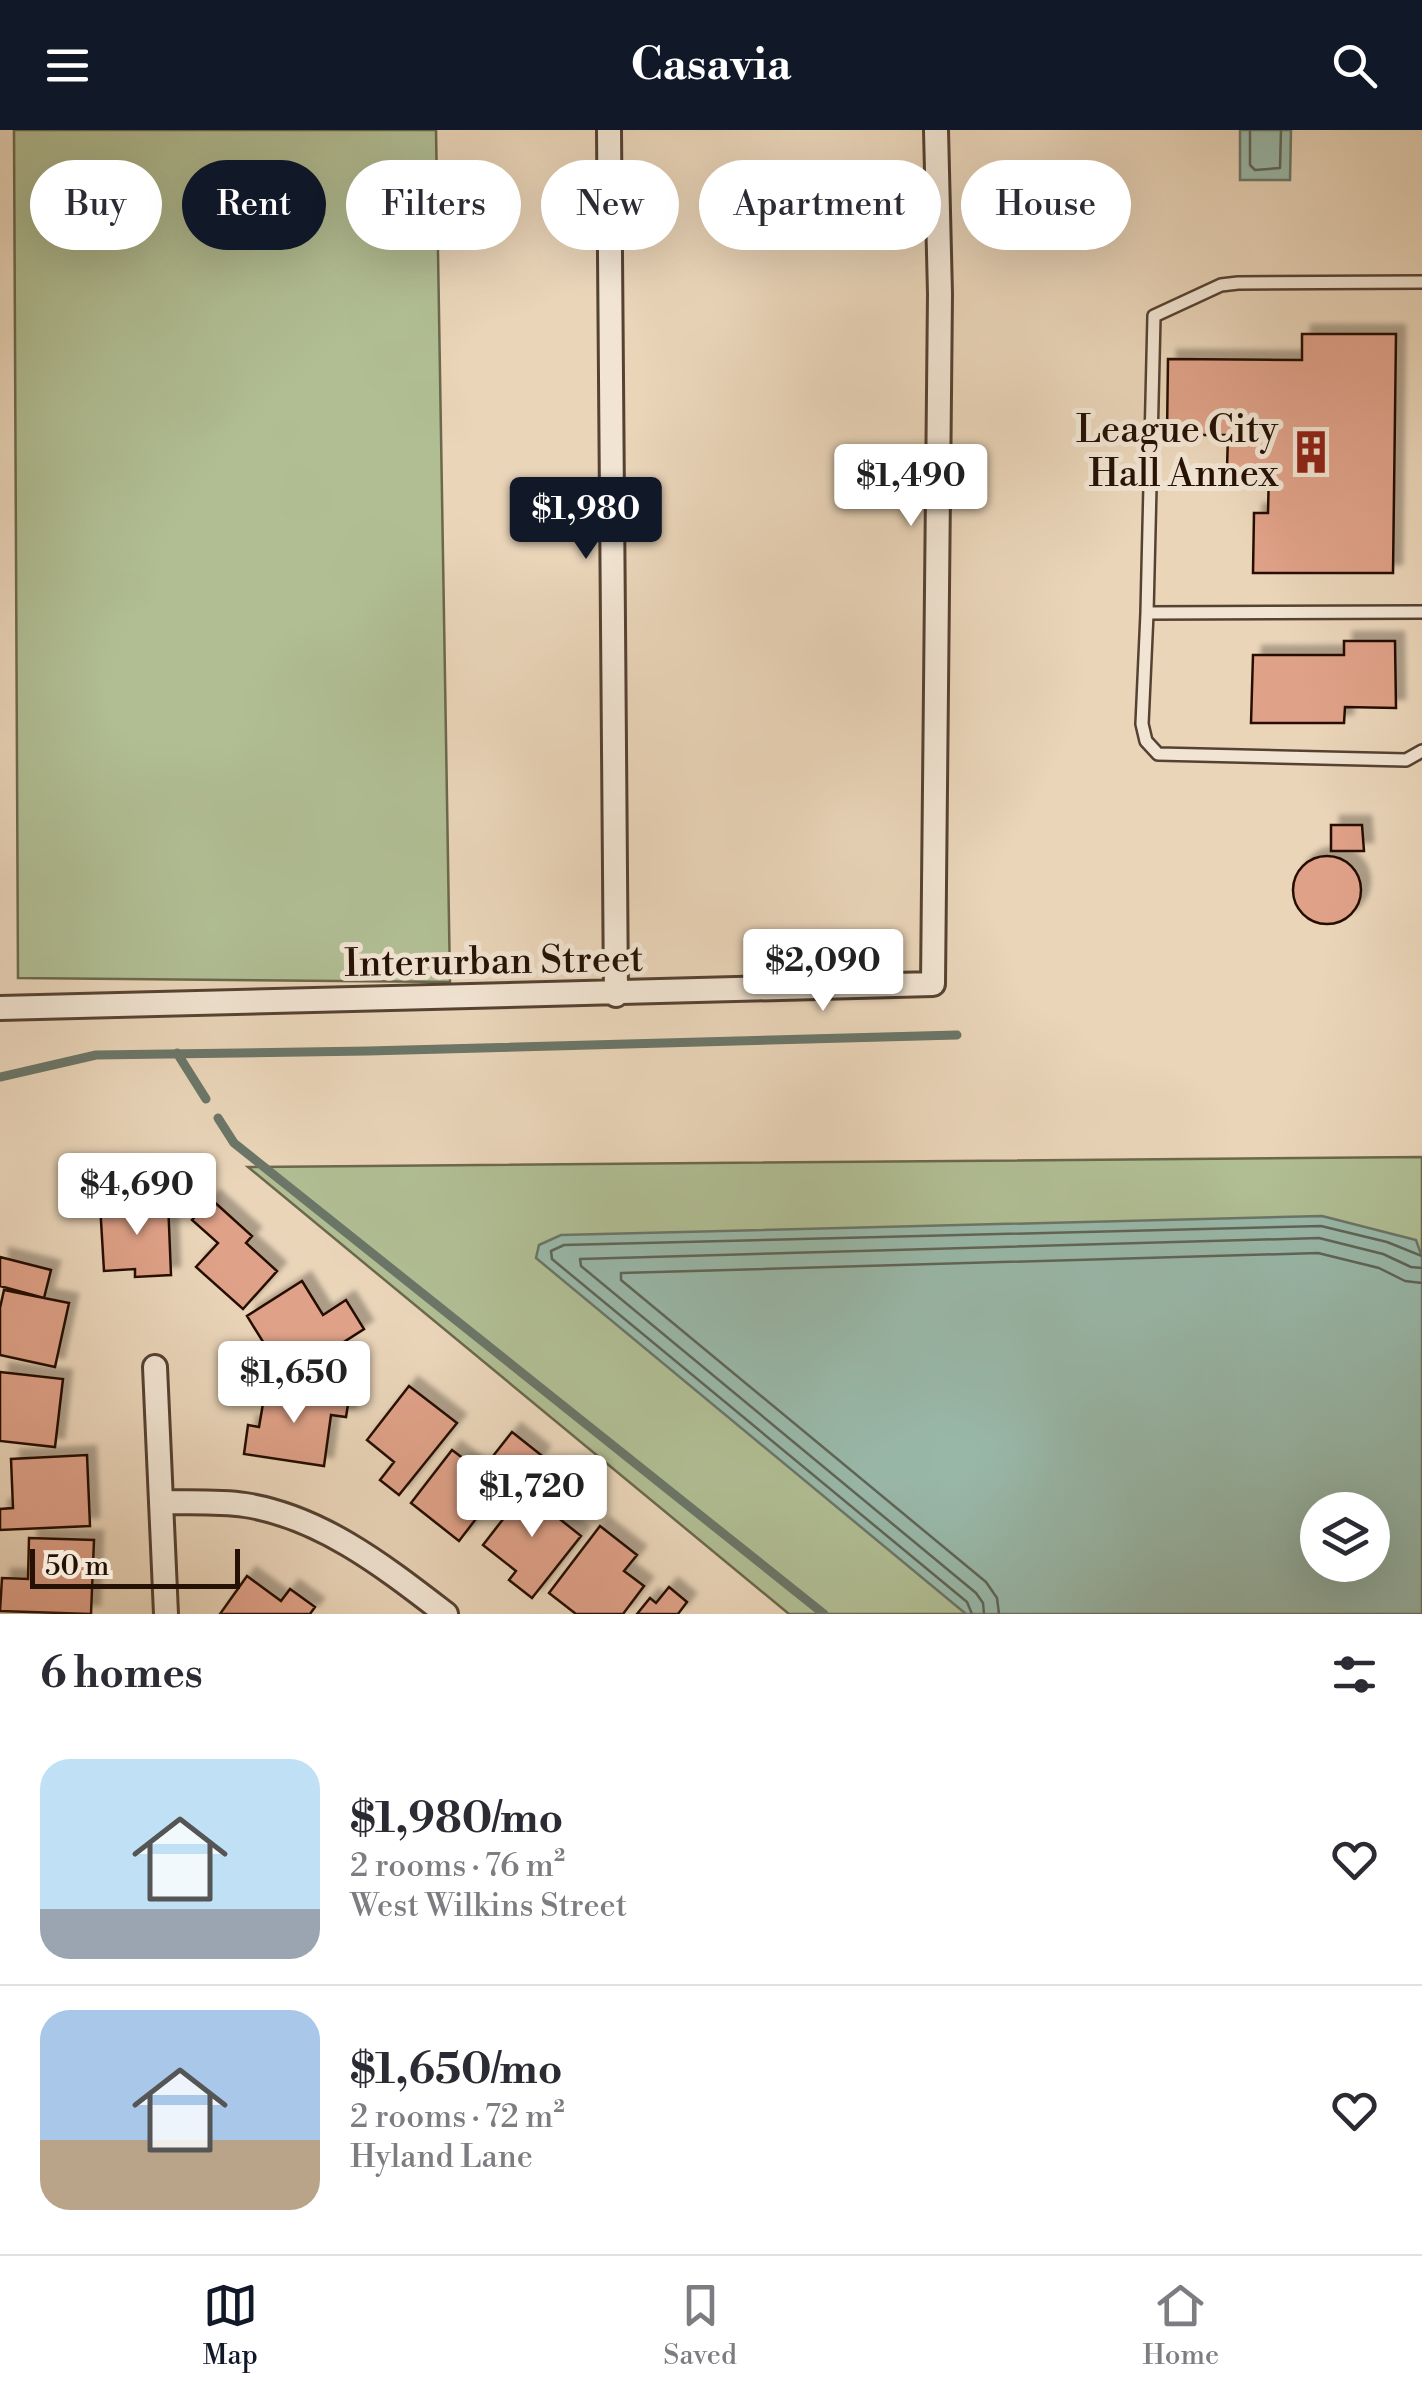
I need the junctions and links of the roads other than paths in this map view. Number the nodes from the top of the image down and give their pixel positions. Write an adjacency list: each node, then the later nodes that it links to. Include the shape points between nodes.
1 (609, 130): 7 (street)
2 (936, 130): 7 (street, Interurban Street, via 933,984)
3 (1422, 282): 5 (lane, via 1221,285 1154,316)
4 (1422, 612): 5 (lane)
5 (1147, 613): 6 (lane, via 1142,724 1158,754 1406,760)
6 (1422, 751)
7 (616, 995): 8 (street, Interurban Street)
8 (0, 1008)
9 (155, 1367): 10 (street)
10 (161, 1502): 11 (street); 12 (street, via 244,1505 290,1516 376,1560)
11 (166, 1614)
12 (446, 1614)

